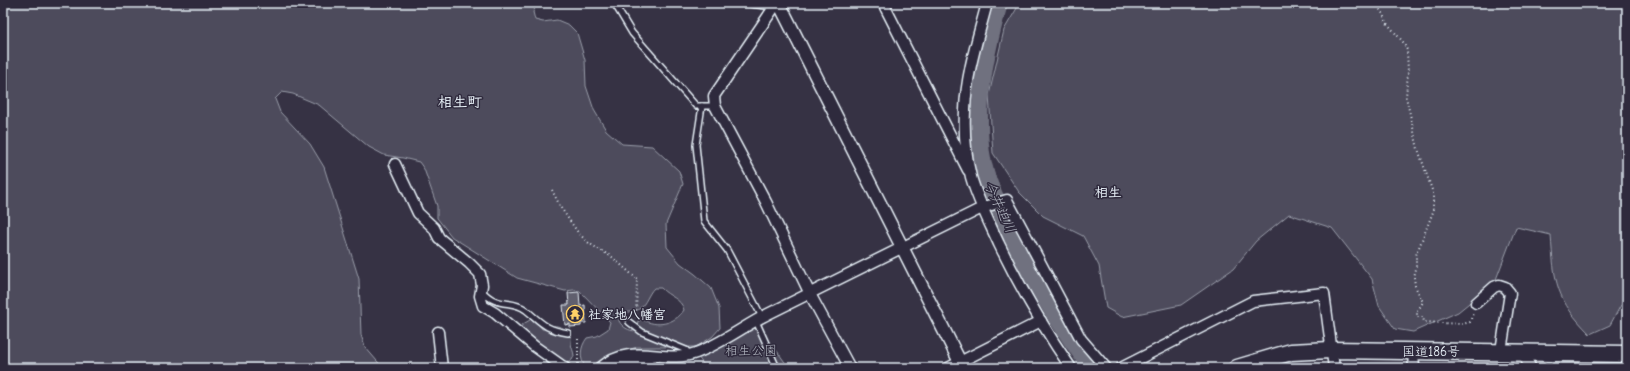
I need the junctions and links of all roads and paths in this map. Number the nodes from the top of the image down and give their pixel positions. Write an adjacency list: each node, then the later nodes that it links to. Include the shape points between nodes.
1 (614, 3): 7 (lane, via 632,33 696,106)
2 (741, 3): 6 (lane)
3 (883, 3): 10 (street)
4 (986, 3): 10 (street, via 974,52 965,110)
5 (1375, 3): 16 (path, via 1406,50 1406,97 1418,149 1433,193 1433,212 1416,255 1413,280 1423,302 1417,317 1423,317 1424,322 1462,324 1470,322)
6 (777, 4): 8 (street, via 714,96); 13 (street)
7 (702, 106): 8 (lane); 17 (lane, via 696,145 704,221 727,250)
8 (715, 106): 15 (street, via 766,202)
9 (395, 164): 14 (street, via 418,212 434,228 439,238 480,274)
10 (971, 175): 12 (street)
11 (552, 190): 19 (path, via 579,234 637,278 636,320)
12 (985, 207): 13 (street); 18 (street); 39 (street, via 1009,201 1081,339)
13 (903, 248): 15 (street); 29 (street)
14 (481, 289): 21 (lane, via 494,302 526,310 545,327); 31 (street, via 483,306 495,312 534,346)
15 (810, 294): 17 (street); 36 (street)
16 (1476, 303): 25 (street, via 1499,285 1510,293)
17 (759, 319): 28 (street); 35 (lane)
18 (1041, 321): 29 (street); 38 (street)
19 (629, 322): 28 (lane, via 642,332 686,350)
20 (438, 332): 30 (street)
21 (568, 333)
22 (578, 340): 32 (path)
23 (1333, 350): 24 (highway, 国道186号); 40 (street, via 1324,293 1314,293 1253,301); 41 (highway, 国道186号, via 1291,352); 42 (street)
24 (1413, 351): 25 (highway, 国道186号); 43 (street)
25 (1501, 351): 26 (highway, 国道186号)
26 (1521, 351): 27 (highway, 国道186号); 44 (street)
27 (1627, 354)
28 (690, 355): 33 (street, via 622,355 609,361)
29 (962, 365): 37 (street)
30 (442, 368)
31 (565, 368)
32 (578, 368)
33 (602, 368): 34 (street, via 640,362)
34 (656, 368)
35 (777, 368)
36 (850, 368)
37 (948, 368)
38 (1071, 368)
39 (1106, 368)
40 (1121, 368)
41 (1237, 368)
42 (1334, 368)
43 (1414, 368)
44 (1531, 368)

